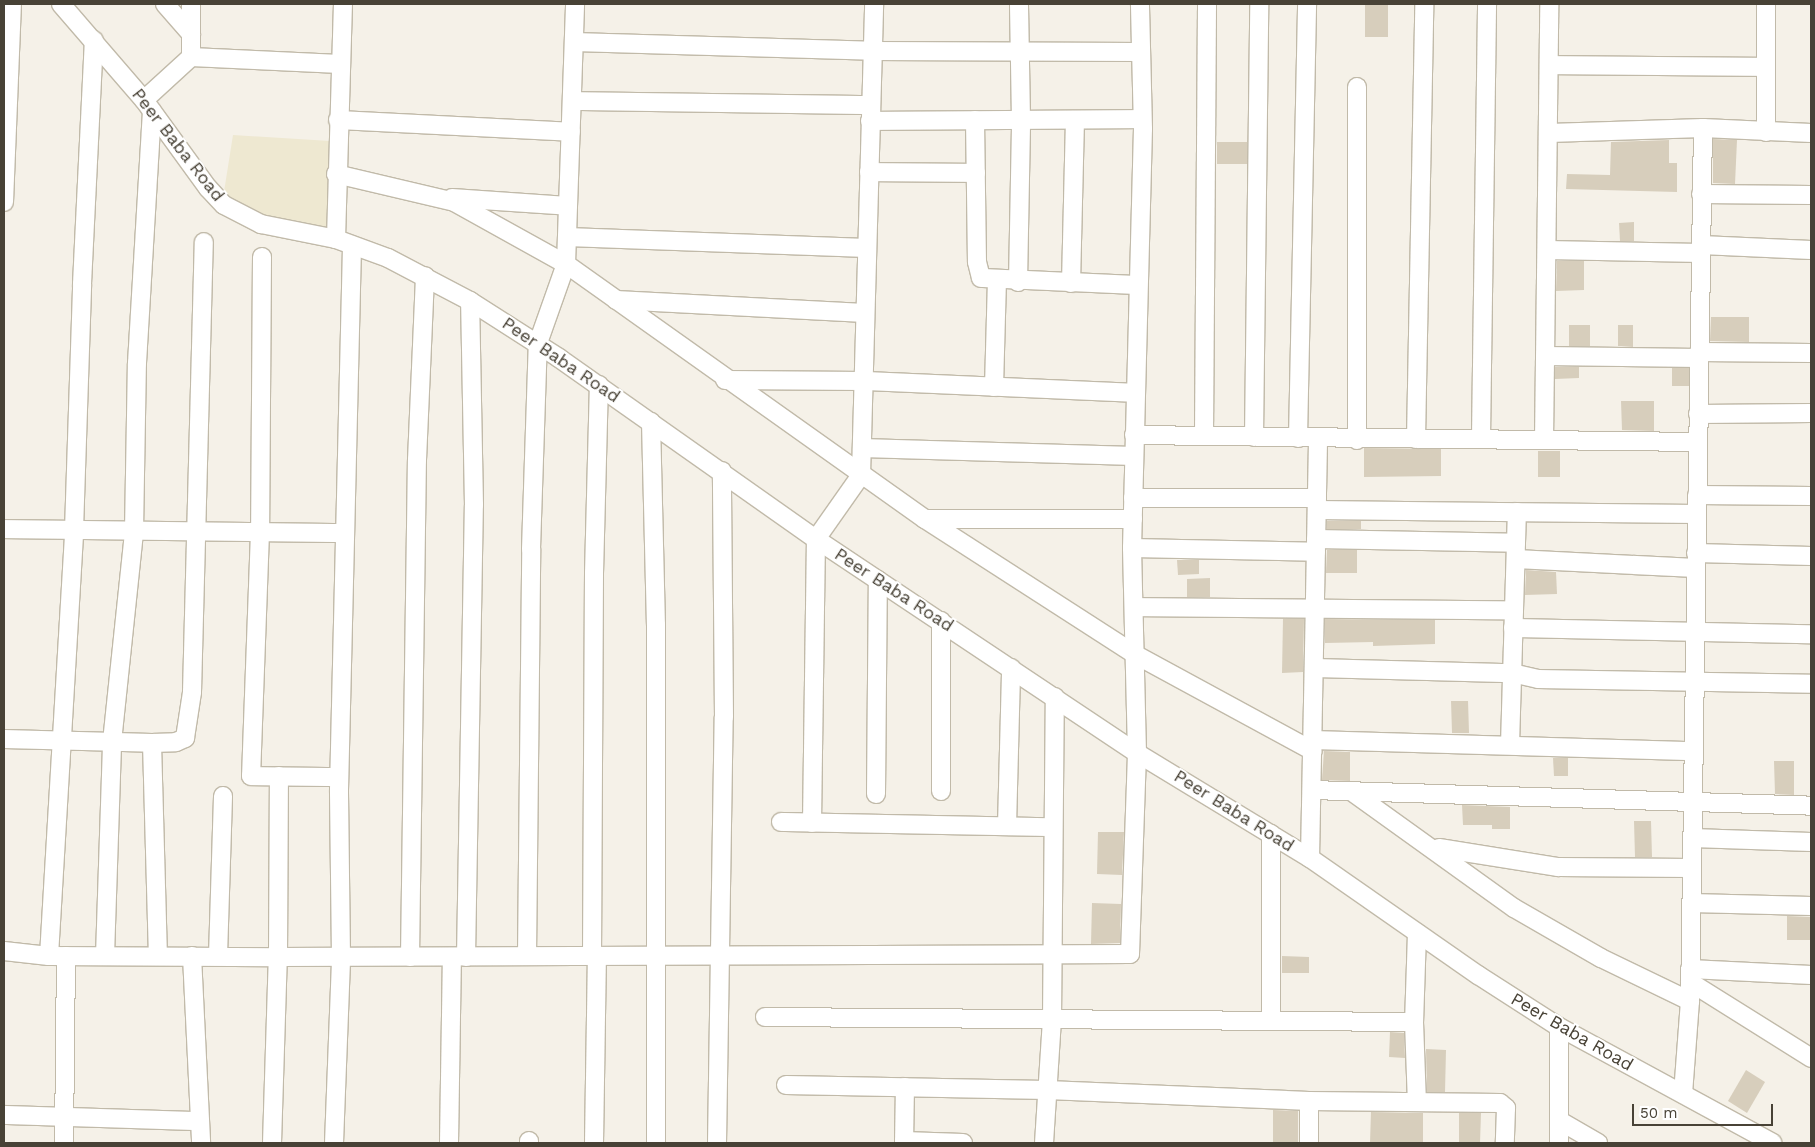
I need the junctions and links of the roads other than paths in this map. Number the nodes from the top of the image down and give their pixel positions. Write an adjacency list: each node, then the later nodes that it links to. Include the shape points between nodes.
1 (12, 4): 41 (street)
2 (60, 4): 18 (street, Peer Baba Road)
3 (165, 4): 17 (street)
4 (192, 4): 17 (street)
5 (343, 4): 24 (street)
6 (575, 4): 19 (street)
7 (874, 4): 20 (street)
8 (1019, 4): 21 (street)
9 (1140, 4): 22 (street)
10 (1207, 4): 80 (street)
11 (1259, 4): 81 (street)
12 (1307, 4): 82 (street)
13 (1424, 4): 85 (street)
14 (1487, 4): 83 (street)
15 (1549, 4): 25 (street)
16 (1766, 4): 26 (street)
17 (192, 34): 23 (street)
18 (94, 40): 29 (street, Peer Baba Road); 102 (street)
19 (574, 42): 20 (street); 28 (street)
20 (872, 52): 21 (street); 30 (street)
21 (1020, 52): 22 (street); 34 (street)
22 (1141, 52): 31 (street)
23 (191, 57): 24 (street); 29 (street)
24 (340, 64): 32 (street)
25 (1549, 65): 26 (street); 39 (street)
26 (1766, 67): 38 (street)
27 (1357, 87): 86 (street)
28 (572, 101): 30 (street); 37 (street)
29 (148, 106): 52 (street, Peer Baba Road, via 224,205 261,224); 103 (street, via 137,363)
30 (870, 113): 33 (street); 42 (street)
31 (1142, 119): 35 (street); 63 (street)
32 (338, 120): 37 (street); 44 (street)
33 (975, 120): 34 (street); 43 (street)
34 (1021, 120): 35 (street); 61 (street)
35 (1075, 120): 62 (street)
36 (1702, 128): 38 (street); 39 (street); 45 (street)
37 (571, 132): 49 (street)
38 (1766, 132): 40 (street)
39 (1549, 133): 55 (street)
40 (1811, 133)
41 (4, 150): 48 (street)
42 (868, 172): 43 (street); 53 (street)
43 (976, 173): 60 (street, via 979,274 986,281)
44 (336, 174): 47 (street); 52 (street)
45 (1702, 194): 46 (street); 54 (street)
46 (1811, 195)
47 (431, 196): 49 (street); 58 (street, via 454,202)
48 (4, 202)
49 (568, 206): 50 (street)
50 (568, 237): 53 (street); 58 (street)
51 (204, 242): 104 (street)
52 (344, 242): 59 (street, Peer Baba Road); 106 (street)
53 (867, 248): 66 (street)
54 (1701, 249): 55 (street); 56 (street); 69 (street)
55 (1547, 250): 70 (street)
56 (1811, 250)
57 (262, 257): 105 (street)
58 (566, 264): 64 (street); 67 (street)
59 (424, 276): 65 (street, Peer Baba Road); 170 (street, via 416,460)
60 (997, 281): 61 (street); 74 (street)
61 (1018, 282): 62 (street)
62 (1071, 283): 63 (street)
63 (1138, 285): 75 (street)
64 (616, 300): 66 (street); 71 (street)
65 (470, 301): 67 (street, Peer Baba Road); 171 (street, via 474,504)
66 (865, 313): 72 (street)
67 (538, 343): 73 (street, Peer Baba Road); 165 (street, via 531,550)
68 (1811, 353): 69 (street)
69 (1699, 355): 70 (street); 77 (street)
70 (1545, 356): 87 (street)
71 (725, 380): 72 (street); 92 (street)
72 (864, 382): 74 (street); 89 (street)
73 (599, 385): 78 (street, Peer Baba Road); 166 (street, via 594,573)
74 (994, 387): 75 (street)
75 (1135, 393): 79 (street)
76 (1811, 413): 77 (street)
77 (1698, 414): 88 (street)
78 (652, 422): 91 (street, Peer Baba Road); 158 (street, via 656,625)
79 (1134, 435): 80 (street); 90 (street)
80 (1204, 436): 81 (street)
81 (1254, 437): 82 (street)
82 (1298, 438): 84 (street)
83 (1480, 438): 85 (street); 87 (street)
84 (1318, 439): 86 (street); 96 (street)
85 (1416, 439): 86 (street)
86 (1357, 440)
87 (1544, 440): 88 (street)
88 (1698, 442): 93 (street)
89 (862, 448): 90 (street); 92 (street)
90 (1134, 456): 95 (street)
91 (722, 471): 107 (street, Peer Baba Road); 159 (street, via 724,716)
92 (861, 475): 99 (street); 107 (street)
93 (1697, 496): 94 (street); 98 (street)
94 (1811, 496)
95 (1134, 498): 96 (street); 100 (street)
96 (1317, 504): 97 (street); 108 (street)
97 (1517, 512): 98 (street); 110 (street)
98 (1697, 514): 112 (street)
99 (925, 519): 100 (street); 120 (street)
100 (1133, 519): 109 (street)
101 (4, 529): 102 (street)
102 (74, 530): 103 (street); 128 (street)
103 (134, 531): 104 (street); 129 (street)
104 (195, 531): 105 (street); 130 (street, via 192,692 187,730 185,738 176,742)
105 (260, 532): 106 (street); 135 (street, via 251,776)
106 (346, 533): 136 (street)
107 (816, 539): 113 (street, Peer Baba Road); 145 (street)
108 (1316, 546): 109 (street); 110 (street); 115 (street)
109 (1132, 548): 114 (street)
110 (1516, 551): 112 (street); 116 (street)
111 (1811, 556): 112 (street)
112 (1696, 560): 118 (street)
113 (878, 580): 117 (street, Peer Baba Road); 140 (street)
114 (1134, 607): 115 (street); 120 (street)
115 (1316, 610): 116 (street); 122 (street)
116 (1514, 619): 118 (street); 123 (street)
117 (941, 621): 121 (street, Peer Baba Road); 138 (street)
118 (1695, 632): 119 (street); 124 (street)
119 (1811, 634)
120 (1136, 655): 131 (street); 134 (street)
121 (1012, 668): 126 (street, Peer Baba Road); 146 (street)
122 (1315, 668): 123 (street); 131 (street)
123 (1512, 673): 124 (street, via 1538,679); 132 (street)
124 (1694, 681): 125 (street); 133 (street)
125 (1811, 684)
126 (1055, 697): 134 (street, Peer Baba Road); 147 (street)
127 (4, 739): 128 (street)
128 (61, 741): 129 (street); 160 (street)
129 (112, 742): 130 (street); 161 (street)
130 (152, 743): 162 (street)
131 (1313, 745): 132 (street); 137 (street)
132 (1510, 745): 133 (street)
133 (1694, 751): 142 (street)
134 (1136, 753): 148 (street, Peer Baba Road); 167 (street, via 1132,950 1126,955)
135 (279, 776): 136 (street); 168 (street)
136 (339, 777): 169 (street)
137 (1312, 790): 139 (street); 152 (street)
138 (941, 791)
139 (1351, 791): 142 (street); 151 (street)
140 (876, 794)
141 (223, 796): 164 (street)
142 (1693, 804): 143 (street); 149 (street)
143 (1811, 806)
144 (782, 822): 145 (street)
145 (812, 823): 146 (street)
146 (1007, 826): 147 (street)
147 (1052, 827): 167 (street)
148 (1271, 834): 152 (street, Peer Baba Road); 177 (street)
149 (1692, 838): 150 (street); 153 (street)
150 (1811, 842)
151 (1433, 847): 153 (street, via 1558,867); 174 (street, via 1514,908 1601,958)
152 (1310, 858): 156 (street, Peer Baba Road)
153 (1691, 868): 154 (street)
154 (1691, 903): 155 (street); 173 (street)
155 (1811, 906)
156 (1417, 933): 178 (street); 179 (street, Peer Baba Road)
157 (4, 951): 160 (street)
158 (655, 955): 159 (street); 166 (street); 198 (street)
159 (721, 955): 167 (street); 199 (street)
160 (58, 956): 161 (street); 188 (street)
161 (105, 956): 162 (street)
162 (158, 956): 163 (street)
163 (192, 956): 164 (street); 189 (street)
164 (218, 956): 168 (street)
165 (527, 956): 166 (street); 171 (street)
166 (595, 956): 197 (street)
167 (1052, 956): 176 (street)
168 (278, 957): 169 (street); 194 (street)
169 (341, 957): 170 (street); 195 (street)
170 (410, 957): 171 (street)
171 (459, 957): 196 (street)
172 (1811, 975): 173 (street)
173 (1690, 976): 174 (street); 180 (street)
174 (1690, 1001): 184 (street)
175 (766, 1017): 176 (street)
176 (1052, 1020): 177 (street); 183 (street)
177 (1272, 1021): 178 (street)
178 (1414, 1022): 186 (street)
179 (1559, 1028): 184 (street, Peer Baba Road); 190 (street)
180 (1811, 1058)
181 (786, 1085): 182 (street)
182 (905, 1087): 183 (street); 191 (street)
183 (1047, 1090): 185 (street); 201 (street)
184 (1683, 1094): 206 (street, Peer Baba Road)
185 (1309, 1102): 186 (street); 202 (street)
186 (1417, 1102): 203 (street, via 1500,1103 1506,1108)
187 (4, 1114): 188 (street)
188 (65, 1116): 189 (street); 192 (street)
189 (200, 1121): 193 (street)
190 (1560, 1122): 204 (street); 205 (street)
191 (904, 1142): 200 (street)
192 (64, 1143)
193 (201, 1143)
194 (272, 1143)
195 (334, 1143)
196 (449, 1143)
197 (594, 1143)
198 (656, 1143)
199 (717, 1143)
200 (963, 1143)
201 (1044, 1143)
202 (1309, 1143)
203 (1505, 1143)
204 (1559, 1143)
205 (1598, 1143)
206 (1772, 1143)

